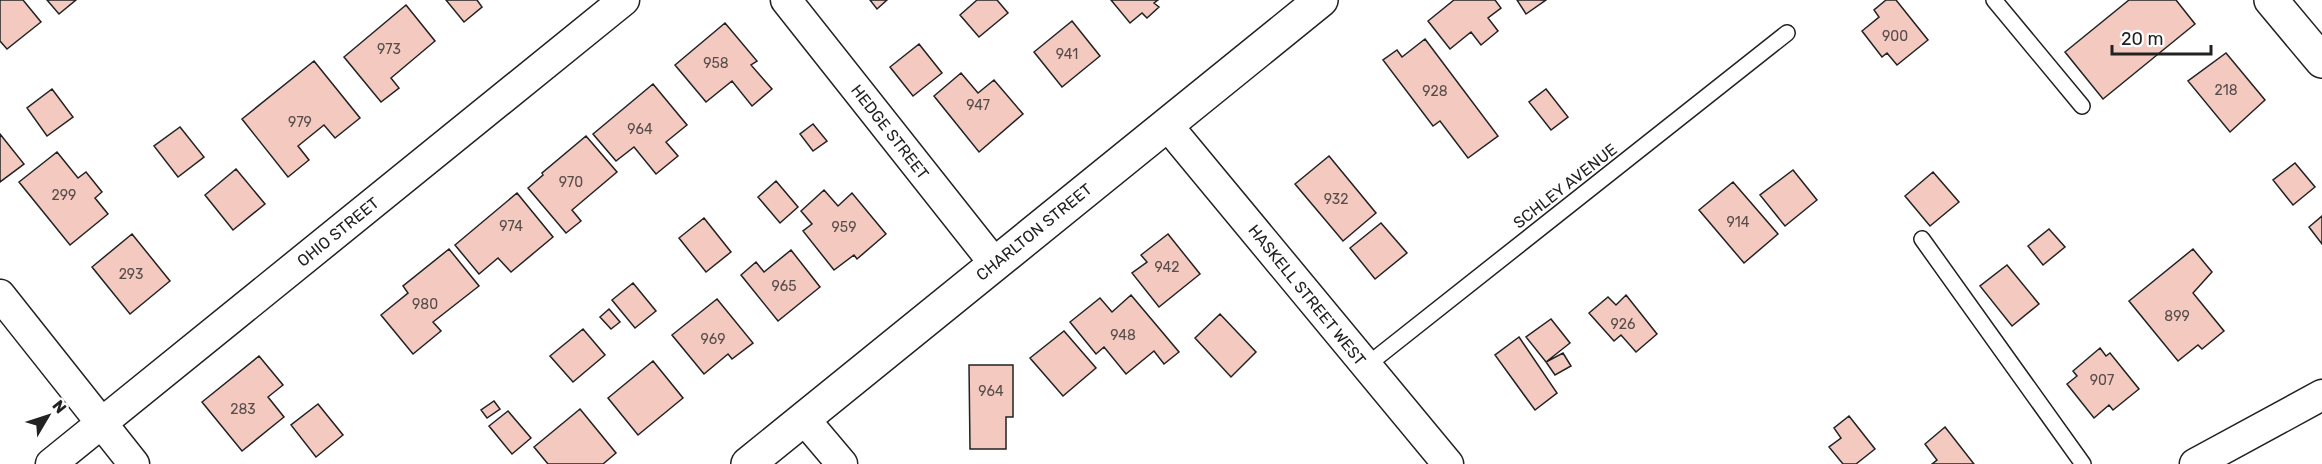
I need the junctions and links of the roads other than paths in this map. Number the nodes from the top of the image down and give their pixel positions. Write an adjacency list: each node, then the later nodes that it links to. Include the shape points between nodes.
1 (624, 0): 16 (street, OHIO STREET)
2 (786, 0): 11 (street, HEDGE STREET)
3 (1321, 0): 9 (street, CHARLTON STREET)
4 (1994, 0): 8 (lane)
5 (2271, 0): 7 (street)
6 (1787, 33): 13 (lane, SCHLEY AVENUE)
7 (2322, 61)
8 (2082, 106)
9 (1167, 125): 11 (street, CHARLTON STREET); 13 (street, HASKELL STREET WEST)
10 (1922, 239): 22 (lane)
11 (995, 264): 15 (street, CHARLTON STREET)
12 (0, 295): 16 (street)
13 (1366, 366): 21 (street, HASKELL STREET WEST)
14 (2322, 395): 23 (street)
15 (804, 418): 19 (street, CHARLTON STREET); 20 (street)
16 (102, 423): 17 (street, OHIO STREET); 18 (street)
17 (51, 464)
18 (134, 464)
19 (748, 464)
20 (842, 464)
21 (1448, 464)
22 (2084, 464)
23 (2195, 464)

